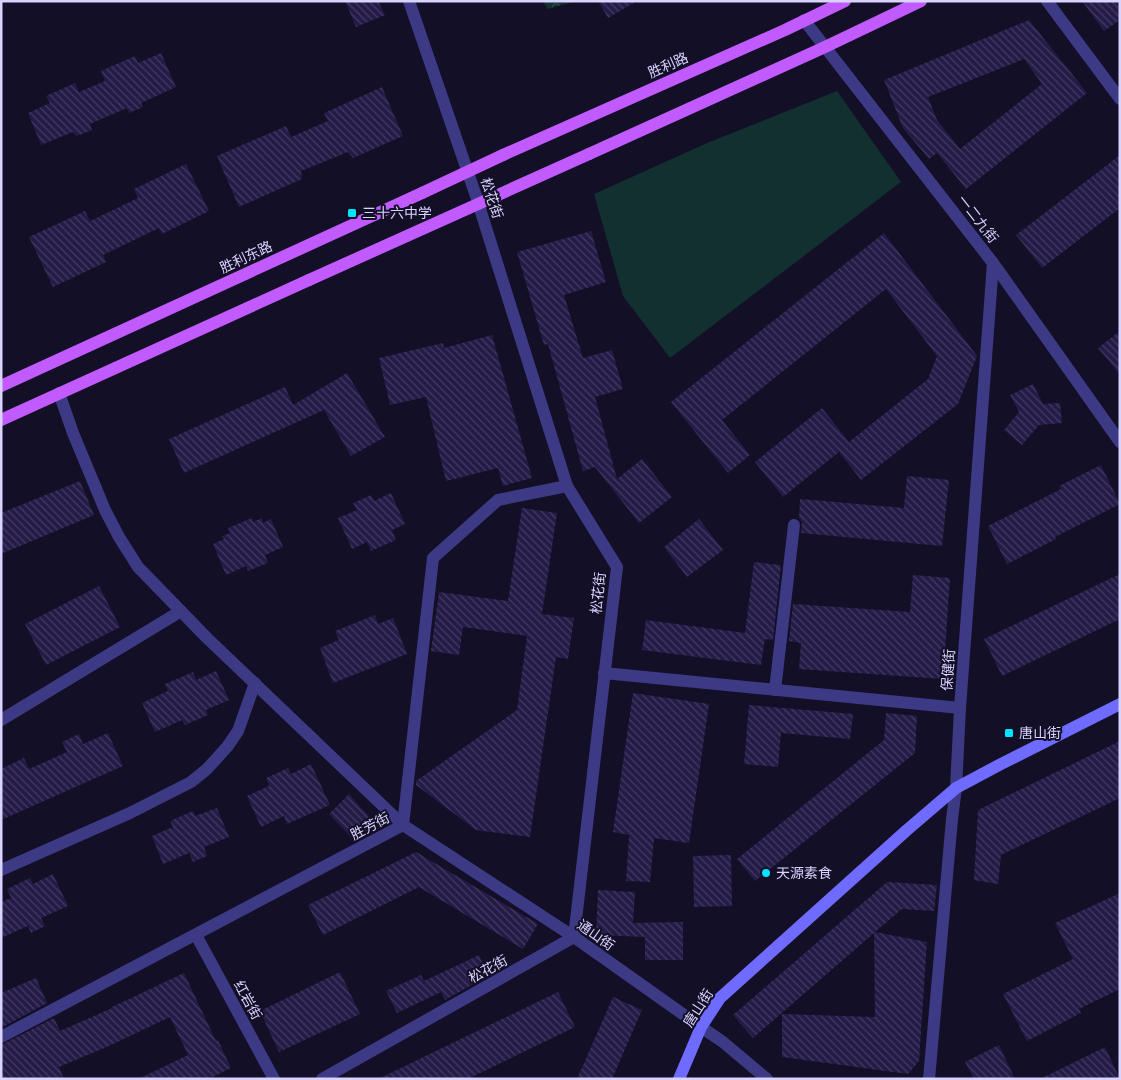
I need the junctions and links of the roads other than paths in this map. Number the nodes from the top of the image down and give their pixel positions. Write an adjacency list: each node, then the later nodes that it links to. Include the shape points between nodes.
1 (408, 1): 14 (street, 松花街, via 476,196)
2 (845, 1): 5 (main road, 胜利路)
3 (921, 1): 6 (main road)
4 (1047, 1): 7 (street)
5 (804, 20): 6 (street, 一二九街); 8 (main road, 胜利路)
6 (825, 47): 9 (street, 一二九街); 11 (main road, bridge)
7 (1120, 99)
8 (503, 155): 10 (main road, 胜利东路, bridge)
9 (993, 263): 13 (street, 一二九街); 21 (street, 保健街)
10 (1, 386)
11 (59, 394): 12 (main road); 16 (street, 通山街, via 119,537 138,567)
12 (1, 420)
13 (1120, 442)
14 (566, 486): 17 (street, 松花街, via 617,567); 24 (street, 胜芳街, via 498,500 433,558)
15 (794, 525): 19 (street)
16 (181, 611): 18 (street, 通山街); 22 (street)
17 (604, 673): 19 (street); 27 (street, 松花街)
18 (254, 683): 24 (street, 通山街); 25 (street, via 238,730 227,747 191,782)
19 (774, 690): 21 (street)
20 (1120, 704): 23 (main road, 唐山街)
21 (960, 708): 23 (street, 保健街)
22 (1, 720)
23 (956, 788): 28 (main road, 唐山街, via 720,998); 34 (street, 保健街)
24 (403, 825): 26 (street, 胜芳街); 27 (street, 通山街)
25 (1, 870)
26 (196, 935): 29 (street, 胜芳街); 30 (street, 红岩街)
27 (574, 937): 28 (street, 通山街); 31 (street, 松花街)
28 (700, 1027): 32 (main road, 唐山街); 33 (street, 通山街)
29 (1, 1037)
30 (274, 1079)
31 (322, 1079)
32 (679, 1079)
33 (767, 1079)
34 (929, 1079)

